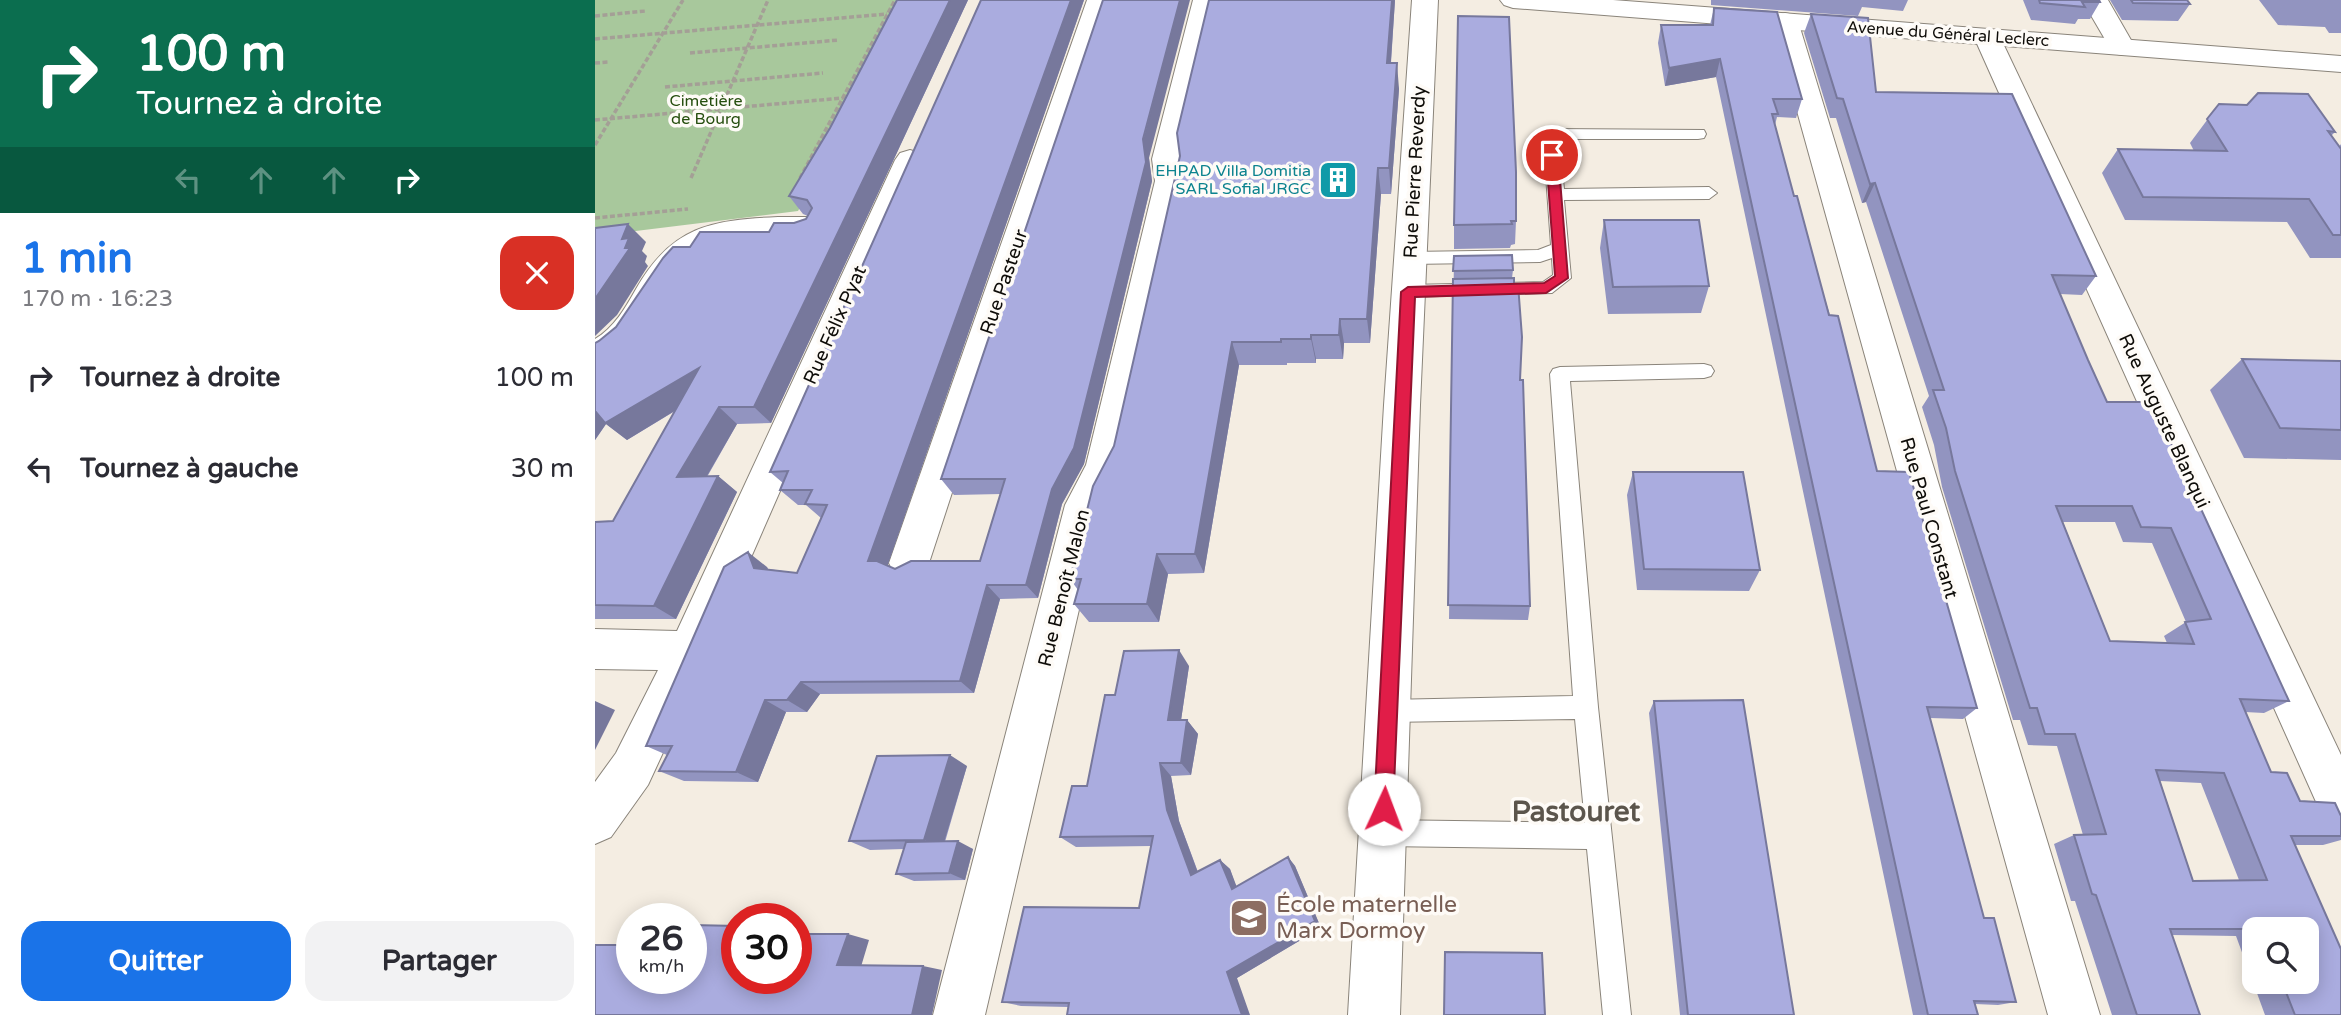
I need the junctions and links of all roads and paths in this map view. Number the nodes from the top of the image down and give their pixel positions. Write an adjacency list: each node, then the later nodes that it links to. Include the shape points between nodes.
1 (683, 0): 15 (path)
2 (768, 0): 14 (path)
3 (895, 0): 11 (path)
4 (1100, 0): 46 (street, Rue Pasteur)
5 (1206, 0): 55 (street, Rue Benoît Malon, via 1167,159 1170,181 1104,467 1084,505)
6 (1425, 0): 43 (street, Rue Pierre Reverdy)
7 (1513, 0): 9 (street, Avenue du Général Leclerc)
8 (2095, 0): 19 (street)
9 (1643, 5): 13 (street, Avenue du Général Leclerc)
10 (646, 11): 12 (path)
11 (888, 14): 14 (path); 28 (path)
12 (595, 16)
13 (1785, 21): 16 (street, Avenue du Général Leclerc); 58 (street, Rue Paul Constant)
14 (757, 25): 15 (path); 20 (path)
15 (663, 33): 17 (path); 30 (path)
16 (1987, 37): 19 (street, Avenue du Général Leclerc); 51 (street, Rue Auguste Blanqui)
17 (595, 39)
18 (839, 40): 20 (path)
19 (2122, 47): 24 (street, Avenue du Général Leclerc)
20 (747, 48): 21 (path); 26 (path)
21 (689, 53)
22 (609, 62): 23 (path)
23 (595, 63)
24 (2341, 64)
25 (823, 73): 26 (path)
26 (733, 81): 27 (path); 29 (path)
27 (665, 87)
28 (843, 98): 29 (path); 36 (path)
29 (721, 109): 30 (path); 35 (path)
30 (611, 119): 31 (path); 34 (path)
31 (595, 120)
32 (926, 126): 48 (street, Rue Félix Pyat, via 866,227)
33 (1698, 134): 38 (lane, via 1551,134)
34 (595, 145)
35 (691, 178)
36 (795, 187)
37 (1709, 193): 38 (lane)
38 (1555, 195): 42 (lane)
39 (692, 208): 40 (path)
40 (595, 218)
41 (807, 228): 44 (street, via 720,235 690,245 668,264 631,327 605,351)
42 (1559, 247): 43 (lane, via 1540,256); 43 (lane, via 1562,278 1546,288)
43 (1409, 275): 50 (street, Rue Pierre Reverdy)
44 (595, 354)
45 (1704, 371): 49 (lane, via 1560,374)
46 (909, 564)
47 (595, 649): 48 (street)
48 (689, 651): 52 (street, Rue Félix Pyat, via 632,769)
49 (1586, 707): 50 (lane); 54 (lane)
50 (1388, 711): 53 (street, Rue Pierre Reverdy)
51 (2341, 806)
52 (595, 821)
53 (1383, 833): 54 (lane); 56 (street, Rue Pierre Reverdy)
54 (1599, 836): 57 (lane)
55 (959, 1015)
56 (1374, 1015)
57 (1616, 1015)
58 (2074, 1015)

